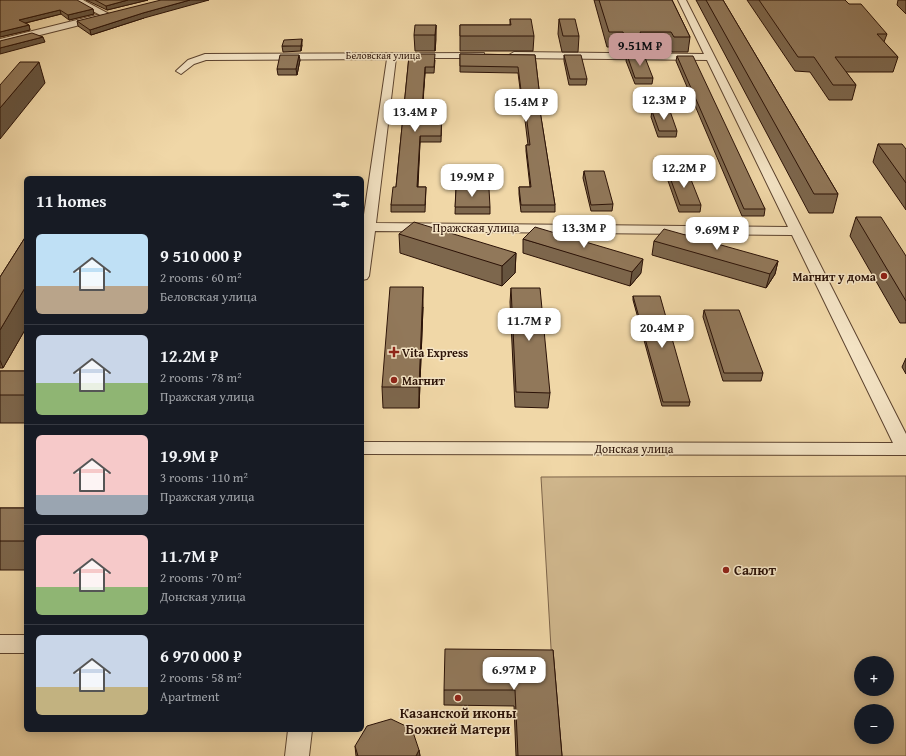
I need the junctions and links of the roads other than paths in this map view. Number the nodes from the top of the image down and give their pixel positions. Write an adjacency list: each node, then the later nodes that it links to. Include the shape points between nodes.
1 (76, 0): 3 (street, via 110,14)
2 (682, 0): 5 (street)
3 (0, 42)
4 (392, 55): 5 (street, Беловская улица); 6 (street, Беловская улица, via 205,56 191,62); 7 (street)
5 (710, 57): 8 (street)
6 (181, 72)
7 (370, 227): 8 (street, Пражская улица); 9 (street)
8 (798, 231): 11 (street)
9 (364, 264)
10 (364, 448): 11 (street, Донская улица)
11 (905, 449)
12 (0, 644): 13 (street)
13 (24, 644)
14 (300, 732): 15 (street)
15 (297, 756)

